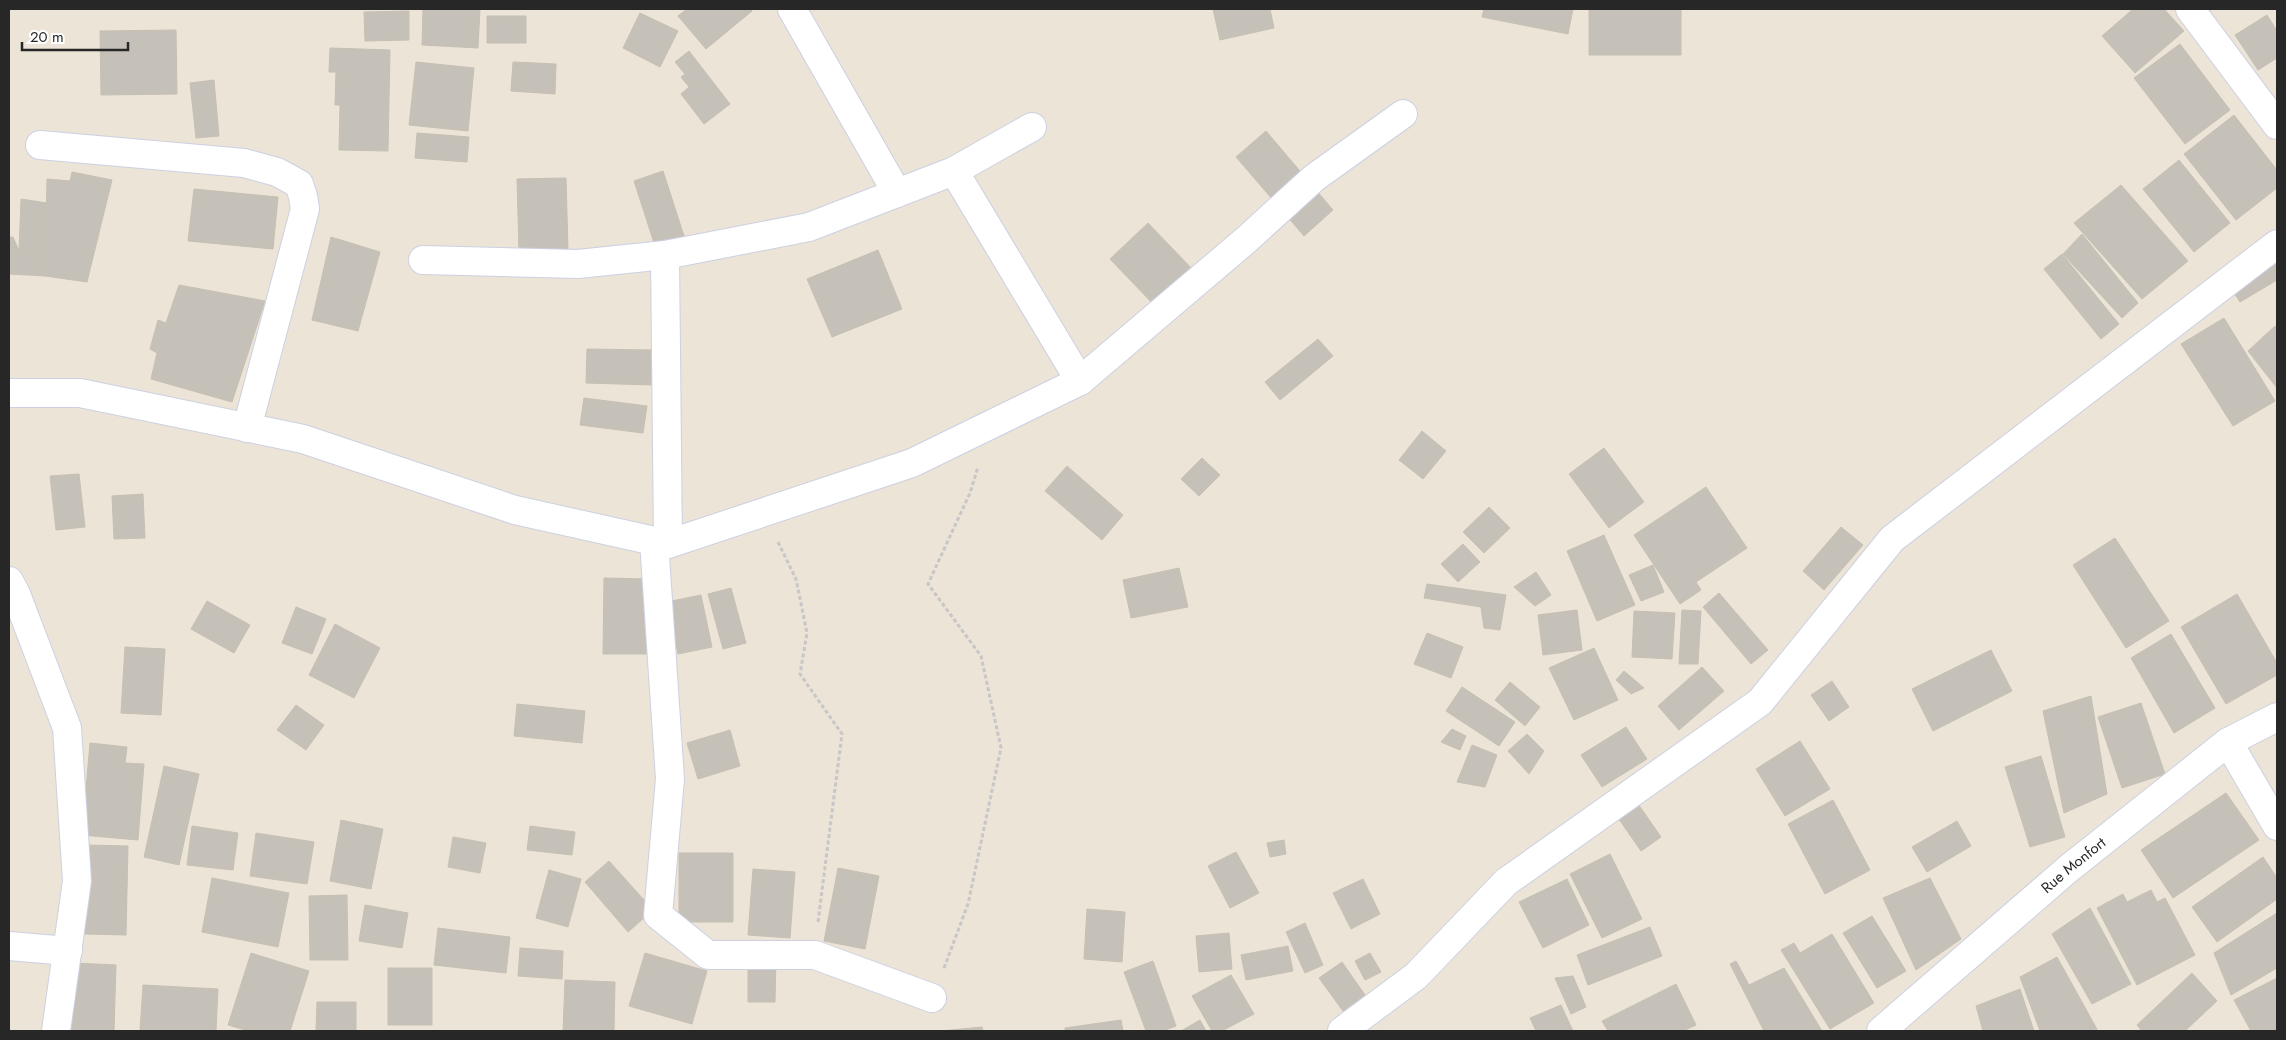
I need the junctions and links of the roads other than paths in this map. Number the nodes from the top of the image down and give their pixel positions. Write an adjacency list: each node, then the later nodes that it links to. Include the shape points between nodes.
1 (792, 9): 8 (street)
2 (2190, 9): 4 (street)
3 (1403, 114): 12 (street, via 1314,178)
4 (2277, 125)
5 (1032, 127): 7 (street)
6 (40, 145): 14 (street, via 244,163 277,172 299,184 305,209)
7 (954, 171): 8 (street); 12 (street)
8 (897, 193): 10 (street, via 809,227)
9 (2277, 244): 24 (street, via 1892,540 1760,702 1506,882 1416,976)
10 (666, 255): 11 (street, via 578,264); 15 (street)
11 (423, 260)
12 (1080, 381): 15 (street, via 912,463)
13 (9, 393): 14 (street, via 80,393)
14 (247, 428): 15 (street, via 304,439 515,510)
15 (661, 543): 22 (street, via 670,779 658,915 708,955 815,955)
16 (9, 581): 21 (street, via 67,728 77,881)
17 (2277, 717): 18 (street, Rue Monfort)
18 (2228, 742): 19 (street); 25 (street, Rue Monfort, via 2068,869)
19 (2277, 826)
20 (9, 946): 21 (street)
21 (68, 950): 23 (street)
22 (932, 998)
23 (56, 1031)
24 (1342, 1031)
25 (1881, 1031)

